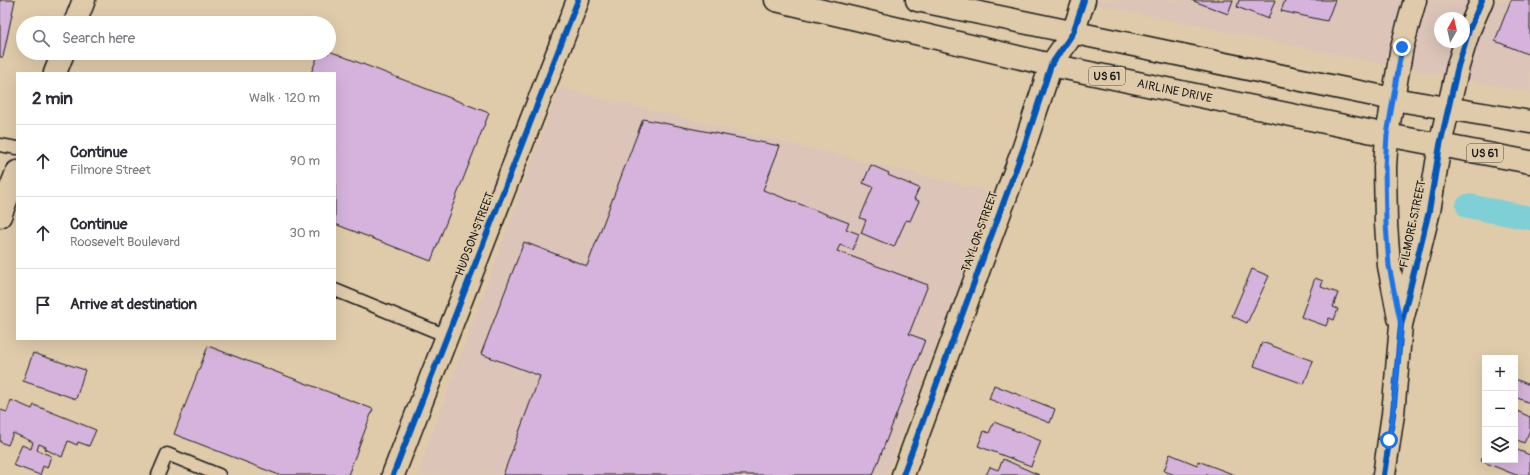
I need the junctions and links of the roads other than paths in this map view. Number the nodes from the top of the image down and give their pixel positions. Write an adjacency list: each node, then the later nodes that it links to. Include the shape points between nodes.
1 (84, 0): 8 (main road)
2 (578, 0): 25 (main road, HUDSON STREET)
3 (776, 0): 11 (main road, AIRLINE DRIVE / US 61)
4 (917, 0): 9 (main road)
5 (1084, 0): 9 (main road, TAYLOR STREET)
6 (1415, 0): 13 (main road, FILMORE STREET, via 1402,47)
7 (1482, 0): 14 (main road, FILMORE STREET, via 1458,66)
8 (78, 16)
9 (1072, 33): 11 (main road, TAYLOR STREET); 13 (main road)
10 (60, 60): 12 (main road)
11 (1051, 65): 16 (main road, AIRLINE DRIVE / US 61); 29 (main road, TAYLOR STREET, via 1021,154)
12 (55, 72)
13 (1393, 99): 14 (main road); 16 (main road, FILMORE STREET)
14 (1449, 109): 15 (main road); 17 (main road, FILMORE STREET)
15 (1530, 122)
16 (1387, 135): 17 (main road, AIRLINE DRIVE / US 61); 24 (main road, FILMORE STREET, via 1385,167 1389,266)
17 (1440, 145): 20 (main road, AIRLINE DRIVE / US 61); 24 (main road, FILMORE STREET, via 1430,211)
18 (0, 146): 19 (lane)
19 (16, 148)
20 (1530, 162)
21 (16, 175): 22 (main road)
22 (0, 216)
23 (336, 290): 25 (lane)
24 (1401, 325): 30 (main road, FILMORE STREET, via 1393,414)
25 (447, 336): 28 (main road, HUDSON STREET)
26 (158, 475): 27 (lane, via 167,454)
27 (219, 475)
28 (393, 475)
29 (903, 475)
30 (1384, 475)

